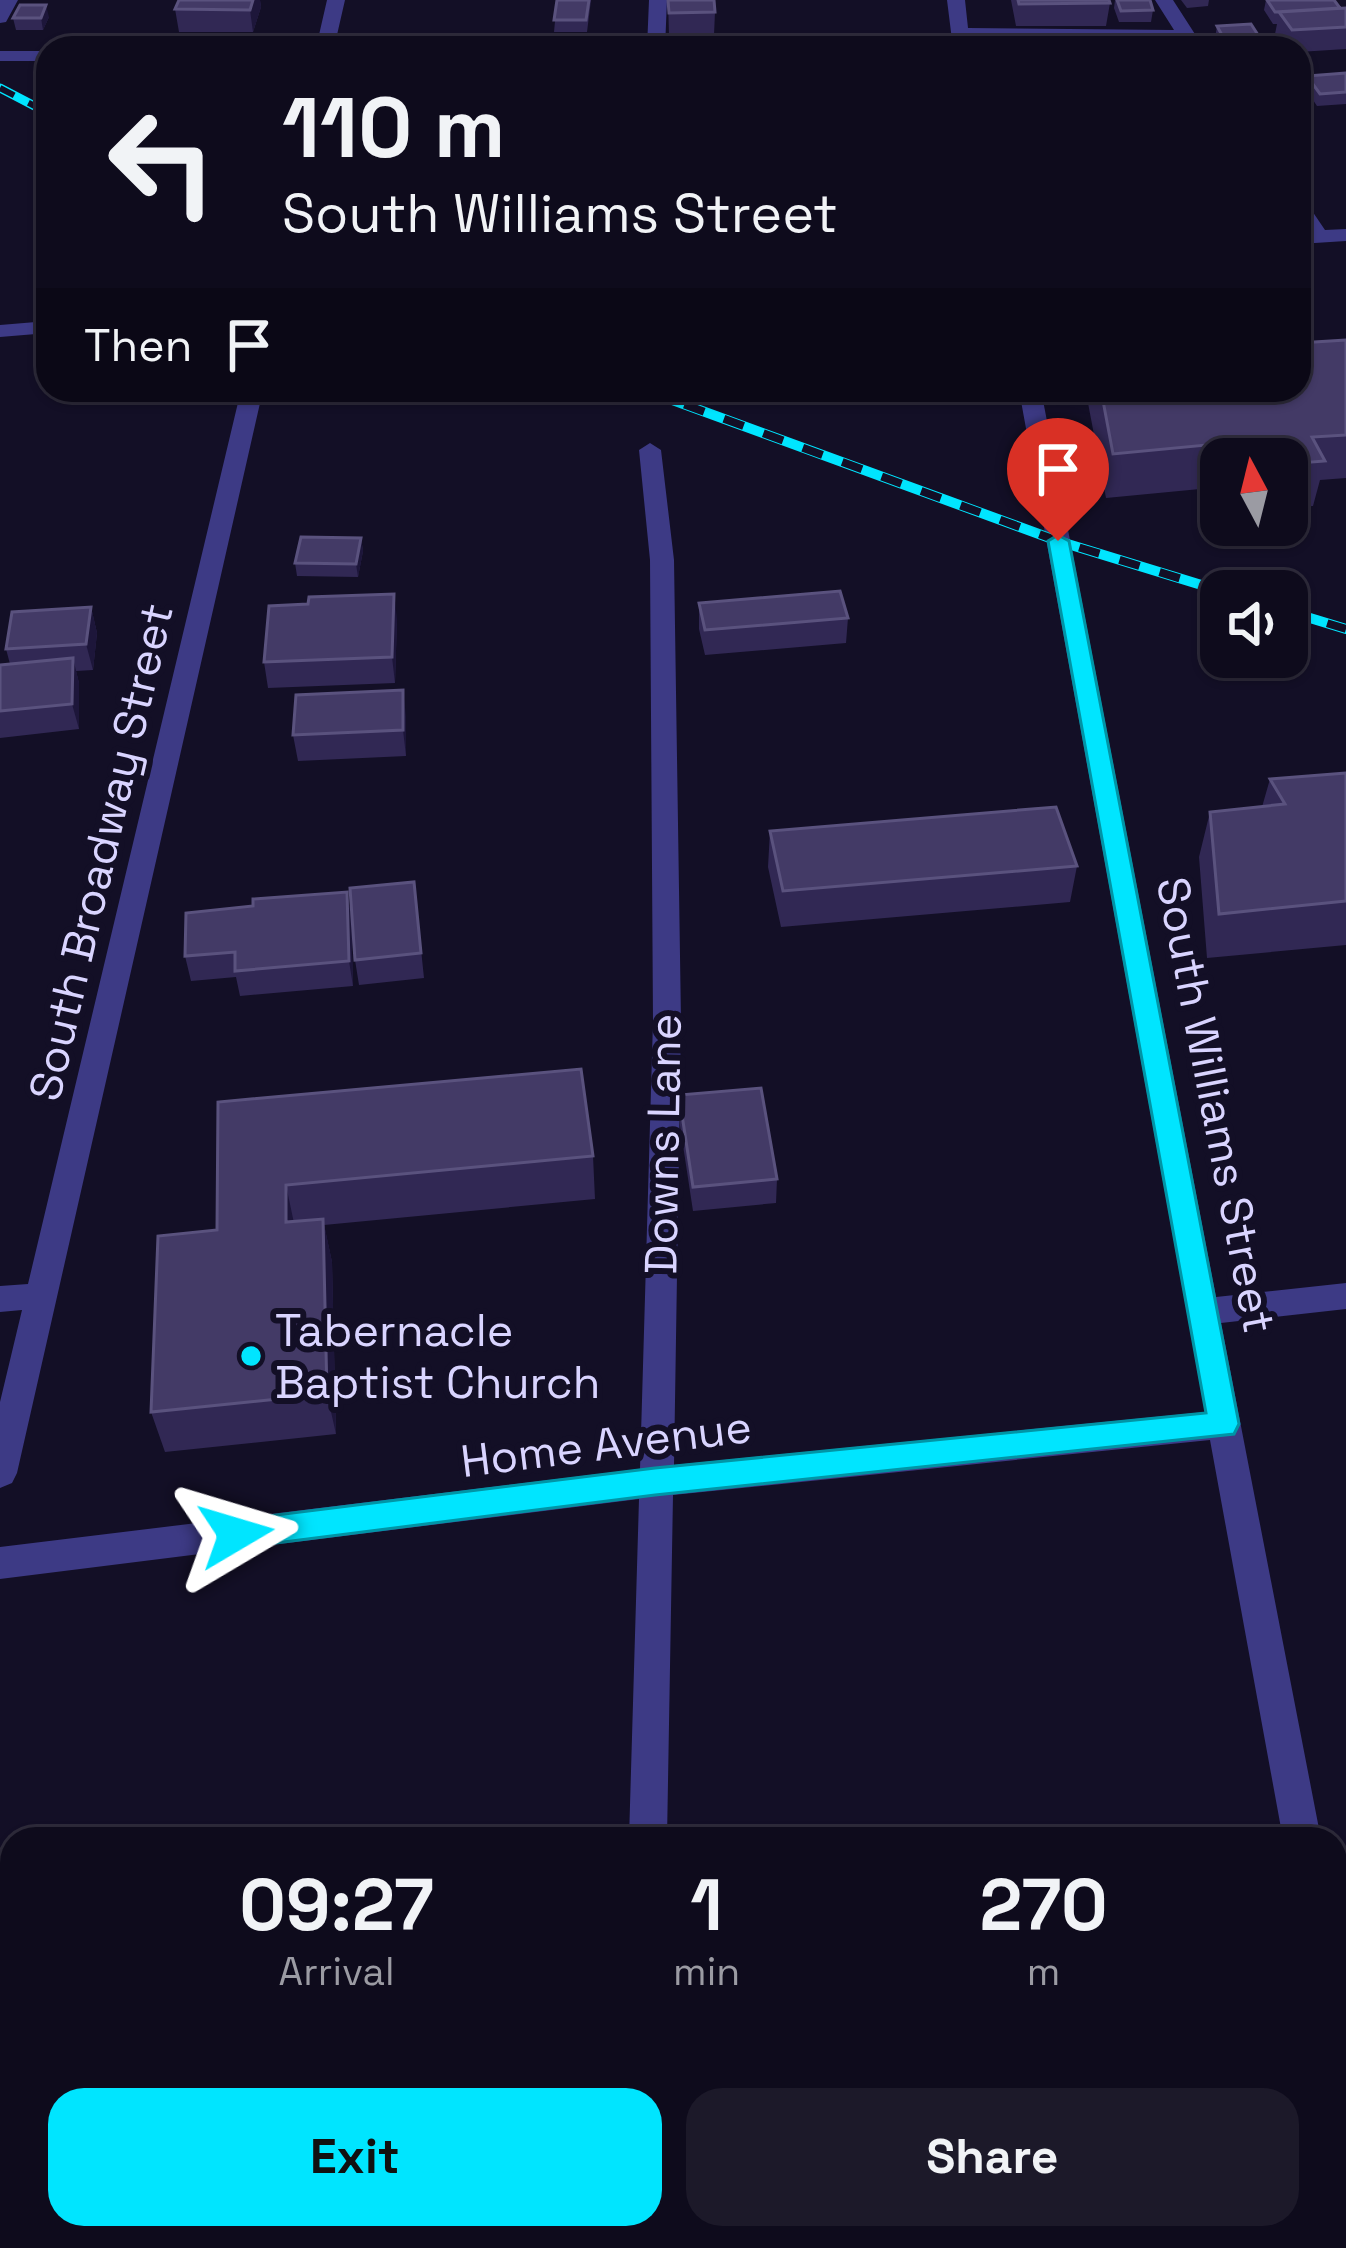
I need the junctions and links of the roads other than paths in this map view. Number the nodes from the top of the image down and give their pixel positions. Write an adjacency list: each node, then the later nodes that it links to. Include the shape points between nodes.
1 (9, 0): 6 (street)
2 (336, 0): 7 (street)
3 (658, 0): 8 (street)
4 (956, 0): 9 (street)
5 (1164, 0): 10 (street)
6 (0, 19)
7 (328, 36)
8 (656, 36)
9 (960, 36)
10 (1188, 36)
11 (0, 56): 12 (street)
12 (36, 56)
13 (1346, 235): 14 (street)
14 (1311, 237)
15 (36, 328): 16 (street)
16 (0, 331)
17 (249, 402): 20 (street, South Broadway Street)
18 (1032, 402): 23 (street, South Williams Street)
19 (650, 450): 26 (street, Downs Lane, via 662,560 668,1021)
20 (41, 1296): 22 (street); 25 (street, South Broadway Street)
21 (1346, 1296): 23 (street)
22 (0, 1299)
23 (1203, 1312): 24 (street, South Williams Street)
24 (1224, 1424): 26 (street, Home Avenue); 29 (street, South Williams Street)
25 (0, 1473)
26 (655, 1482): 27 (street, Home Avenue); 28 (street, Downs Lane)
27 (0, 1563)
28 (648, 1827)
29 (1300, 1827)

